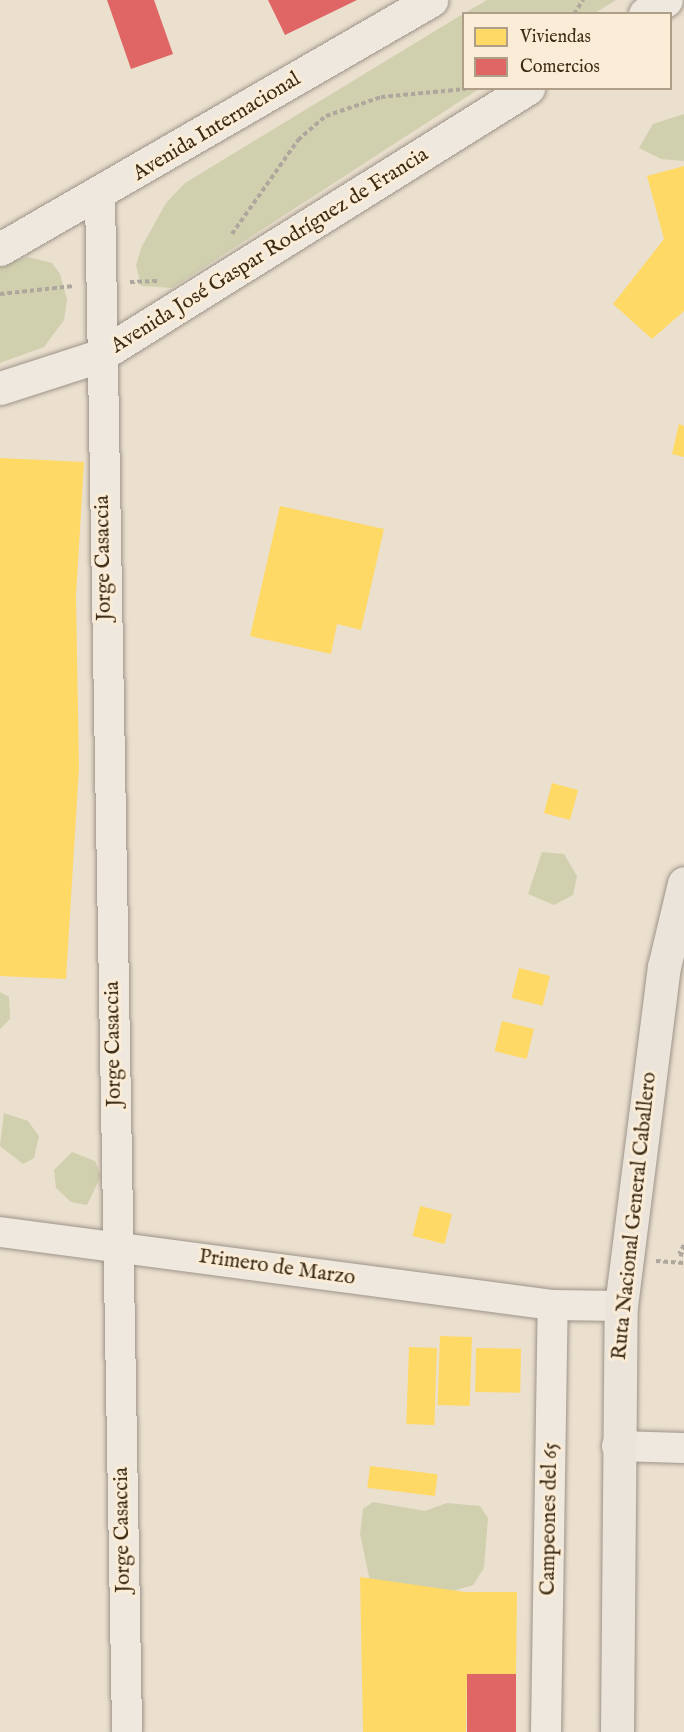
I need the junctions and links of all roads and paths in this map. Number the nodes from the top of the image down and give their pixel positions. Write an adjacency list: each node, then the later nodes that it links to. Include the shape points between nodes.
1 (431, 0): 6 (main road, Avenida Internacional)
2 (666, 0): 3 (main road)
3 (648, 12)
4 (462, 89): 7 (path, via 381,97 326,116 298,140)
5 (525, 90): 12 (main road, Avenida José Gaspar Rodríguez de Francia)
6 (100, 196): 8 (main road, Avenida Internacional); 10 (street, Jorge Casaccia)
7 (228, 239)
8 (0, 249)
9 (169, 279): 10 (path)
10 (100, 284): 11 (path); 12 (street, Jorge Casaccia)
11 (0, 294)
12 (99, 356): 13 (main road, Avenida José Gaspar Rodríguez de Francia); 17 (street, Jorge Casaccia)
13 (0, 388)
14 (684, 883): 20 (highway, Ruta Nacional General Caballero, via 664,967)
15 (0, 1232): 17 (street, Primero de Marzo)
16 (684, 1245): 18 (path, via 679,1254)
17 (118, 1248): 19 (street, Primero de Marzo); 23 (street, Jorge Casaccia)
18 (684, 1255)
19 (553, 1305): 20 (street, Primero de Marzo); 24 (street, Campeones del 65)
20 (621, 1306): 21 (highway, Ruta Nacional General Caballero)
21 (617, 1446): 22 (street); 25 (highway, Ruta Nacional General Caballero)
22 (684, 1448)
23 (127, 1732)
24 (546, 1732)
25 (616, 1732)

